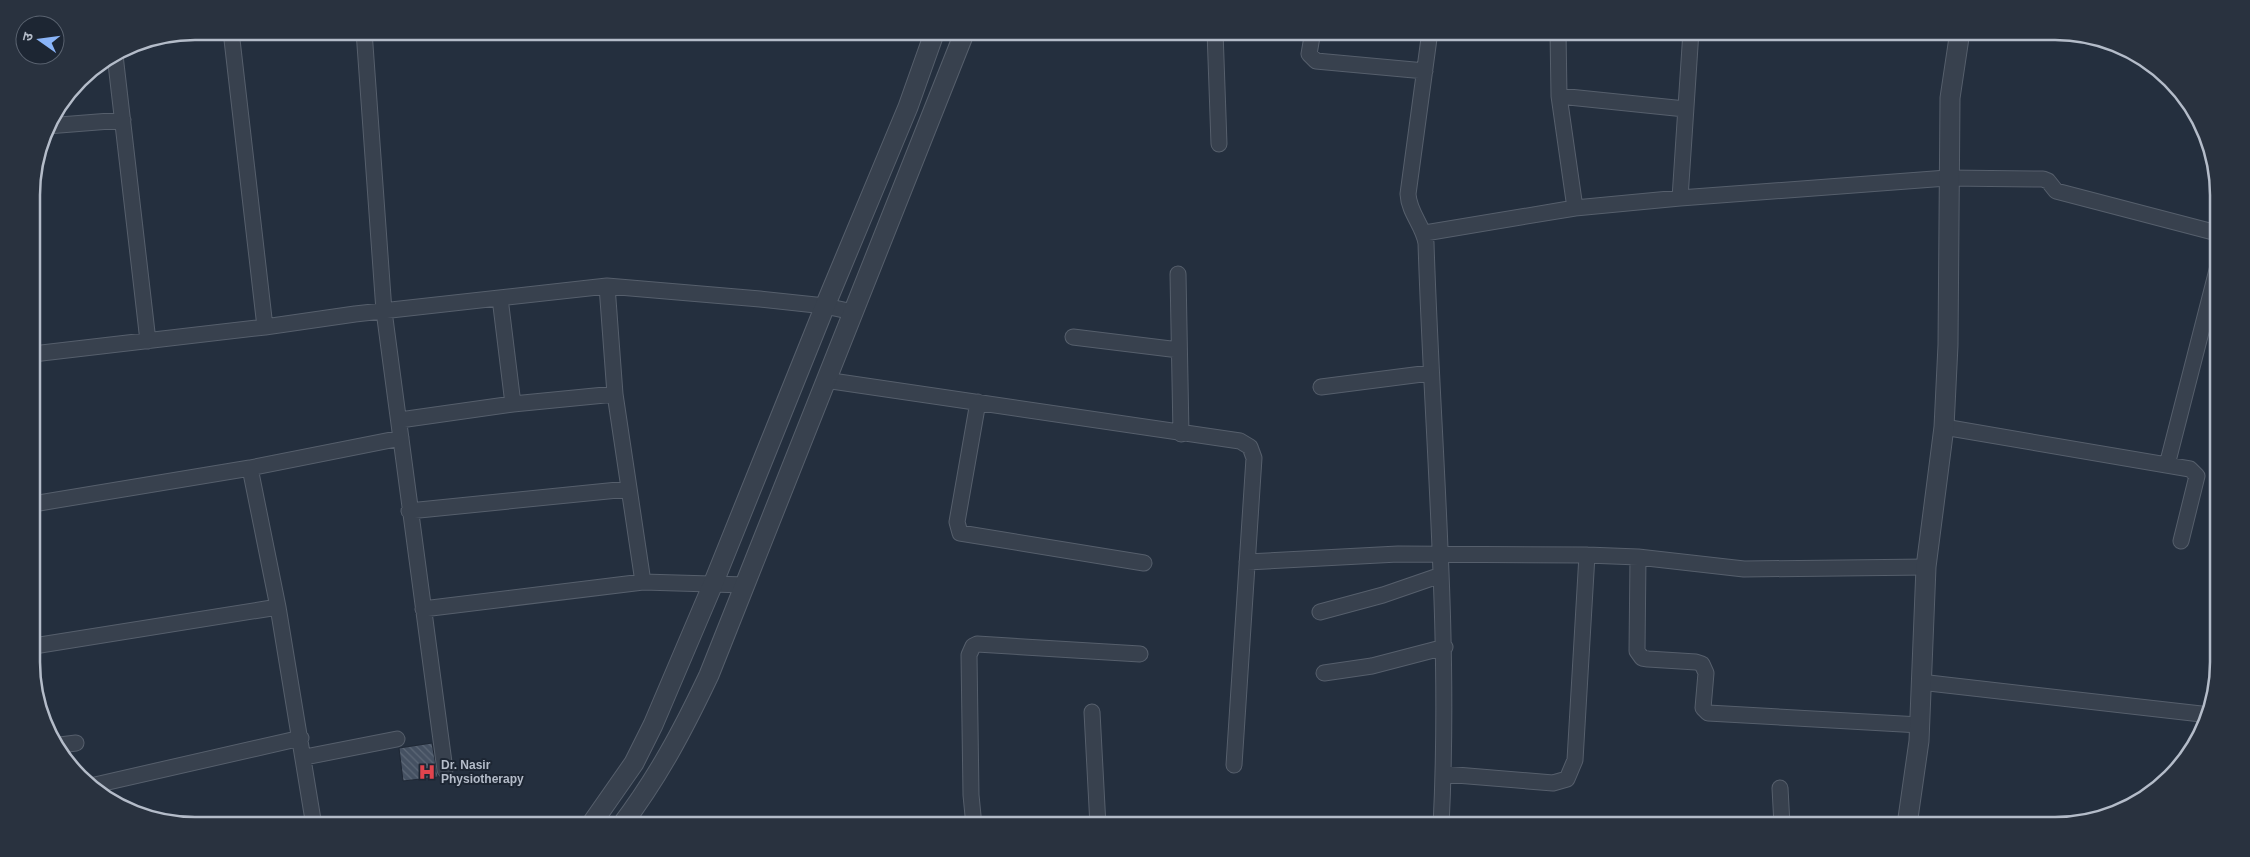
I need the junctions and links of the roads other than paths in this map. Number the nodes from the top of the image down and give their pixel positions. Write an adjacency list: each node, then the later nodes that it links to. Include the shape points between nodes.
1 (232, 40): 30 (street)
2 (365, 40): 28 (street)
3 (932, 40): 27 (street, via 908,107)
4 (961, 40): 29 (street)
5 (1215, 40): 17 (street)
6 (1312, 40): 12 (street, via 1310,54 1316,61)
7 (1429, 40): 12 (street)
8 (1558, 40): 13 (street)
9 (1689, 40): 14 (street)
10 (1959, 40): 18 (street, via 1950,98)
11 (116, 62): 15 (street)
12 (1425, 71): 22 (street, via 1408,194 1409,204)
13 (1559, 96): 14 (street); 20 (street)
14 (1685, 109): 19 (street)
15 (123, 120): 16 (street); 32 (street)
16 (57, 125)
17 (1219, 144)
18 (1948, 178): 19 (street); 21 (street, via 2043,179 2056,191); 42 (street, via 1948,346)
19 (1680, 198): 20 (street)
20 (1575, 208): 22 (street)
21 (2210, 231)
22 (1424, 233): 35 (street)
23 (1178, 274): 33 (street)
24 (607, 286): 26 (street); 27 (street); 38 (street)
25 (2210, 297): 45 (street)
26 (500, 298): 28 (street); 40 (street)
27 (825, 306): 29 (street); 59 (street)
28 (384, 311): 30 (street); 41 (street)
29 (853, 312): 36 (street)
30 (264, 327): 32 (street)
31 (1073, 337): 33 (street)
32 (148, 341): 34 (street)
33 (1179, 350): 43 (street)
34 (40, 353)
35 (1430, 373): 37 (street); 51 (street)
36 (826, 380): 39 (street); 60 (street)
37 (1321, 387)
38 (615, 394): 40 (street); 47 (street)
39 (978, 402): 43 (street); 55 (street, via 957,522 960,533)
40 (513, 404): 41 (street)
41 (400, 420): 44 (street)
42 (1944, 427): 45 (street); 56 (street)
43 (1181, 434): 54 (street, via 1240,441 1252,451)
44 (401, 438): 46 (street); 49 (street)
45 (2167, 465): 50 (street, via 2190,469 2197,476)
46 (250, 468): 48 (street); 61 (street)
47 (628, 489): 49 (street); 58 (street)
48 (40, 503)
49 (409, 511): 62 (street)
50 (2181, 541)
51 (1439, 554): 52 (street); 54 (street, via 1376,554); 57 (street)
52 (1587, 555): 53 (street); 79 (street, via 1575,760 1567,779 1553,783)
53 (1638, 557): 56 (street, via 1744,569); 71 (street, via 1637,651 1642,658 1702,664 1706,673 1703,708 1708,713)
54 (1247, 562): 77 (street)
55 (1144, 563)
56 (1926, 566): 68 (street)
57 (1441, 576): 63 (street); 65 (street)
58 (643, 582): 59 (street); 62 (street)
59 (713, 584): 60 (street); 83 (street, via 634,763)
60 (745, 586): 84 (street, via 710,675 686,723 649,789)
61 (278, 607): 64 (street); 72 (street)
62 (423, 609): 78 (street)
63 (1320, 612)
64 (40, 645)
65 (1444, 647): 67 (street, via 1372,666); 79 (street)
66 (1140, 654): 85 (street, via 973,646 969,656)
67 (1324, 673)
68 (1920, 682): 70 (street); 71 (street)
69 (1092, 712): 86 (street)
70 (2201, 714)
71 (1920, 724): 89 (street)
72 (301, 738): 76 (street); 80 (street)
73 (397, 740): 76 (street)
74 (76, 744): 75 (street)
75 (64, 745)
76 (304, 757): 82 (street)
77 (1234, 766)
78 (445, 770)
79 (1444, 774): 87 (street)
80 (100, 784)
81 (1780, 788): 88 (street)
82 (313, 817)
83 (596, 817)
84 (629, 817)
85 (973, 817)
86 (1098, 817)
87 (1442, 817)
88 (1782, 817)
89 (1908, 817)

